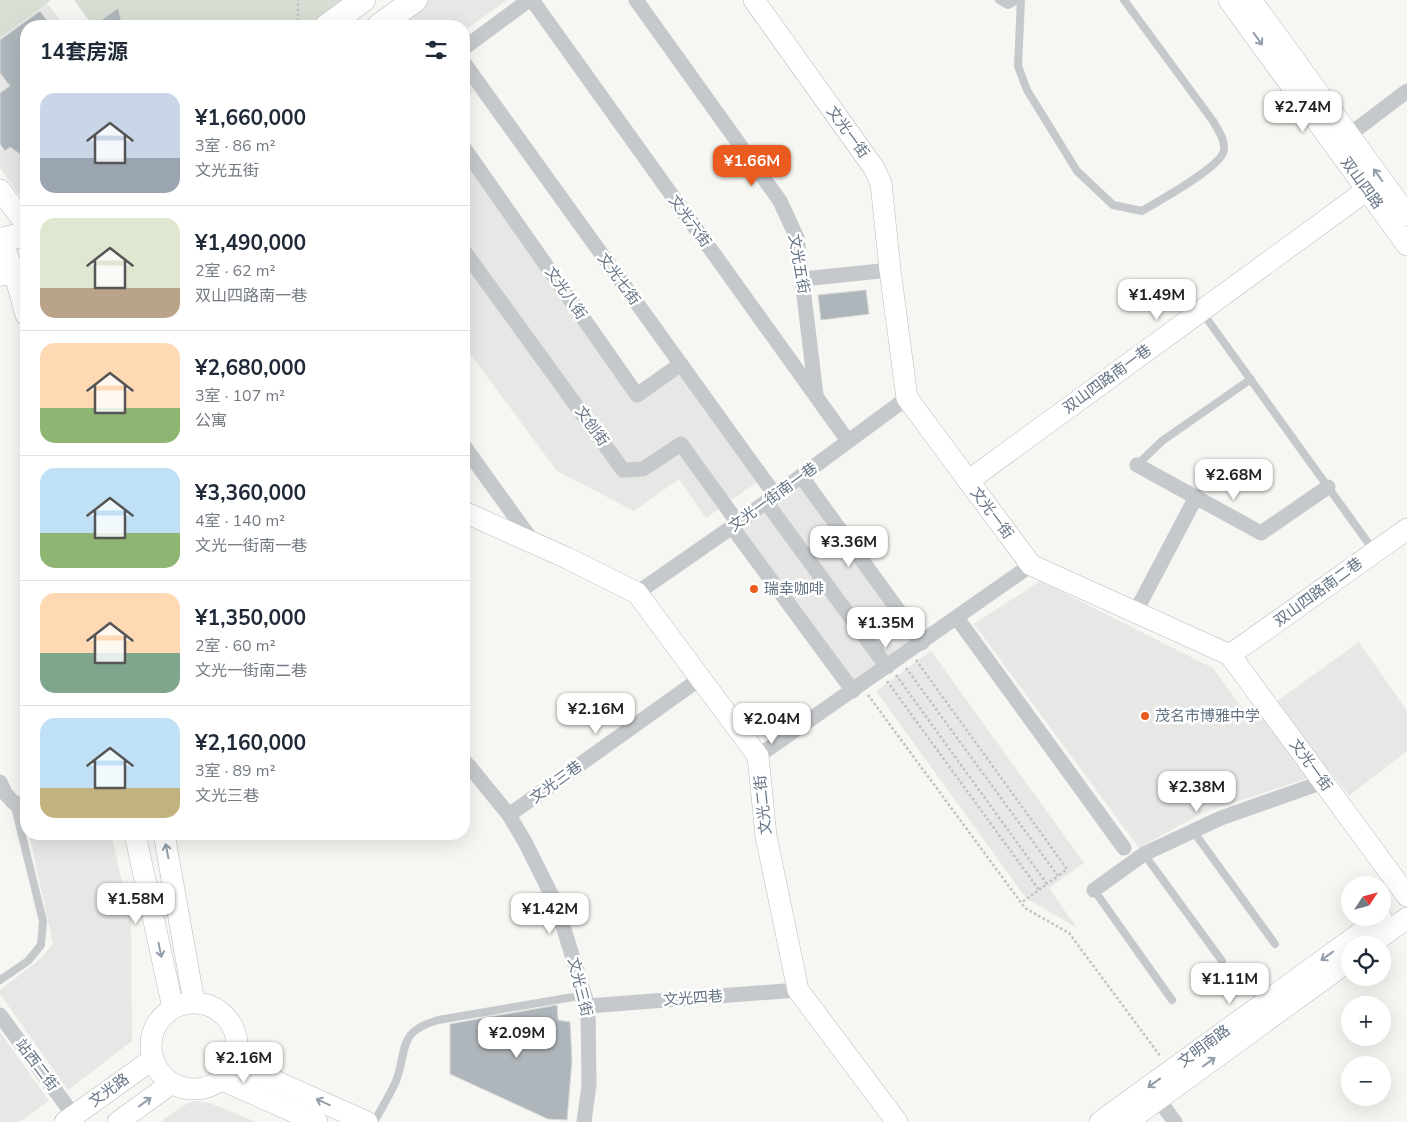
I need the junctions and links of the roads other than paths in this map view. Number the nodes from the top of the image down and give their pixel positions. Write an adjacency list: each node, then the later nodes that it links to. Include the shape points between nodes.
1 (363, 0): 12 (main road)
2 (415, 0): 13 (main road)
3 (531, 0): 14 (street); 34 (street, 文光六街)
4 (636, 0): 29 (street, 文光五街, via 780,200 797,238)
5 (754, 0): 27 (street, 文光一街, via 874,168 881,183)
6 (998, 0): 7 (lane, via 1008,5)
7 (1017, 0)
8 (1021, 0): 9 (lane, via 1018,66 1027,90 1077,170 1113,205 1142,211 1194,180 1222,157 1224,149 1222,137 1213,121)
9 (1124, 0)
10 (1229, 0): 20 (street, 双山四路, one-way to 20)
11 (1251, 0): 17 (street, 双山四路)
12 (335, 20)
13 (387, 20)
14 (470, 44)
15 (470, 71): 32 (street, 文光七街)
16 (1407, 91): 17 (street)
17 (1349, 135): 21 (street, 双山四路, one-way to 17)
18 (470, 157): 32 (street, 文光八街, via 637,395)
19 (0, 190): 22 (street)
20 (1367, 190): 25 (street, 双山四路); 31 (street, 双山四路南一巷)
21 (1407, 215)
22 (20, 216)
23 (20, 235): 24 (main road)
24 (1, 239): 28 (street)
25 (1407, 245)
26 (470, 259): 45 (street, 文创街, via 623,470 643,469 681,444)
27 (890, 270): 29 (street); 35 (street, 文光一街)
28 (14, 272): 30 (street)
29 (803, 279): 34 (street, 文光五街)
30 (20, 294)
31 (1201, 311): 33 (lane); 40 (street, 双山四路南一巷)
32 (681, 364): 43 (street, 文光七街)
33 (1250, 379): 38 (lane, via 1162,441); 41 (lane)
34 (816, 396): 36 (street, 文光六街)
35 (907, 398): 36 (street, 文光一街南一巷); 40 (street, 文光一街)
36 (848, 441): 39 (street, 文光一街南一巷)
37 (470, 454): 47 (street)
38 (1137, 465): 42 (street)
39 (801, 476): 43 (street, 文光一街南一巷); 54 (street)
40 (968, 481): 49 (street, 文光一街)
41 (1328, 488): 42 (street, via 1261,533); 48 (lane)
42 (1196, 497): 51 (street)
43 (770, 499): 45 (street, 文光一街南一巷); 54 (street, 文光七街)
44 (470, 515): 47 (street, 文光二街)
45 (735, 525): 50 (street, 文光一街南一巷); 56 (street)
46 (1407, 529): 48 (street, 双山四路南二巷)
47 (535, 544): 50 (street, 文光二街)
48 (1375, 552): 53 (street, 双山四路南二巷)
49 (1031, 565): 51 (street, 文光一街); 52 (street)
50 (638, 594): 55 (street, 文光二街)
51 (1135, 613): 53 (street, 文光一街)
52 (957, 618): 54 (street); 67 (street)
53 (1230, 656): 60 (street, 文光一街)
54 (898, 659): 56 (street)
55 (701, 678): 57 (street, 文光二街); 62 (street, 文光三巷)
56 (859, 691): 57 (street)
57 (758, 756): 79 (street, 文光二街, via 766,836)
58 (470, 766): 62 (street, 文光三街)
59 (0, 782): 61 (street, via 5,793)
60 (1323, 782): 63 (street); 70 (street, 文光一街)
61 (20, 803)
62 (509, 816): 80 (street, 文光三街, via 526,842 556,904)
63 (1193, 831): 68 (street); 75 (lane)
64 (27, 840): 78 (lane, via 43,922 41,945 28,961)
65 (136, 840): 83 (street, one-way to 83)
66 (165, 840): 82 (street, one-way to 66)
67 (1124, 848)
68 (1144, 854): 69 (street); 76 (lane)
69 (1094, 890): 81 (lane)
70 (1407, 897): 71 (street, 文明南路)
71 (1391, 910)
72 (1407, 918): 74 (street)
73 (1370, 926): 97 (street, 文明南路, one-way to 97)
74 (1382, 936)
75 (1275, 944)
76 (1222, 962)
77 (1341, 967): 89 (street, 文明南路, one-way to 77)
78 (0, 980)
79 (798, 990): 80 (street, 文光四巷); 96 (street, 文光二街)
80 (586, 1000): 94 (lane, via 438,1020 415,1028 404,1044 402,1065); 95 (street, 文光三街, via 589,1085)
81 (1172, 1000)
82 (194, 1002): 83 (street); 86 (street, via 209,1004 232,1024 238,1038)
83 (173, 1008): 85 (street, via 156,1025 152,1036)
84 (0, 1015): 90 (street, 站西二街)
85 (153, 1058): 88 (street, via 158,1070); 90 (street, 文光路)
86 (235, 1063): 87 (street); 93 (street, one-way to 86)
87 (222, 1080): 88 (street, via 200,1089 187,1089); 92 (street)
88 (172, 1083): 91 (street, 文光路, one-way to 88)
89 (1158, 1099): 98 (street, 文明南路); 99 (street)
90 (70, 1119)
91 (118, 1122)
92 (317, 1122)
93 (367, 1122)
94 (374, 1122)
95 (584, 1122)
96 (897, 1122)
97 (1100, 1122)
98 (1127, 1122)
99 (1176, 1122)

